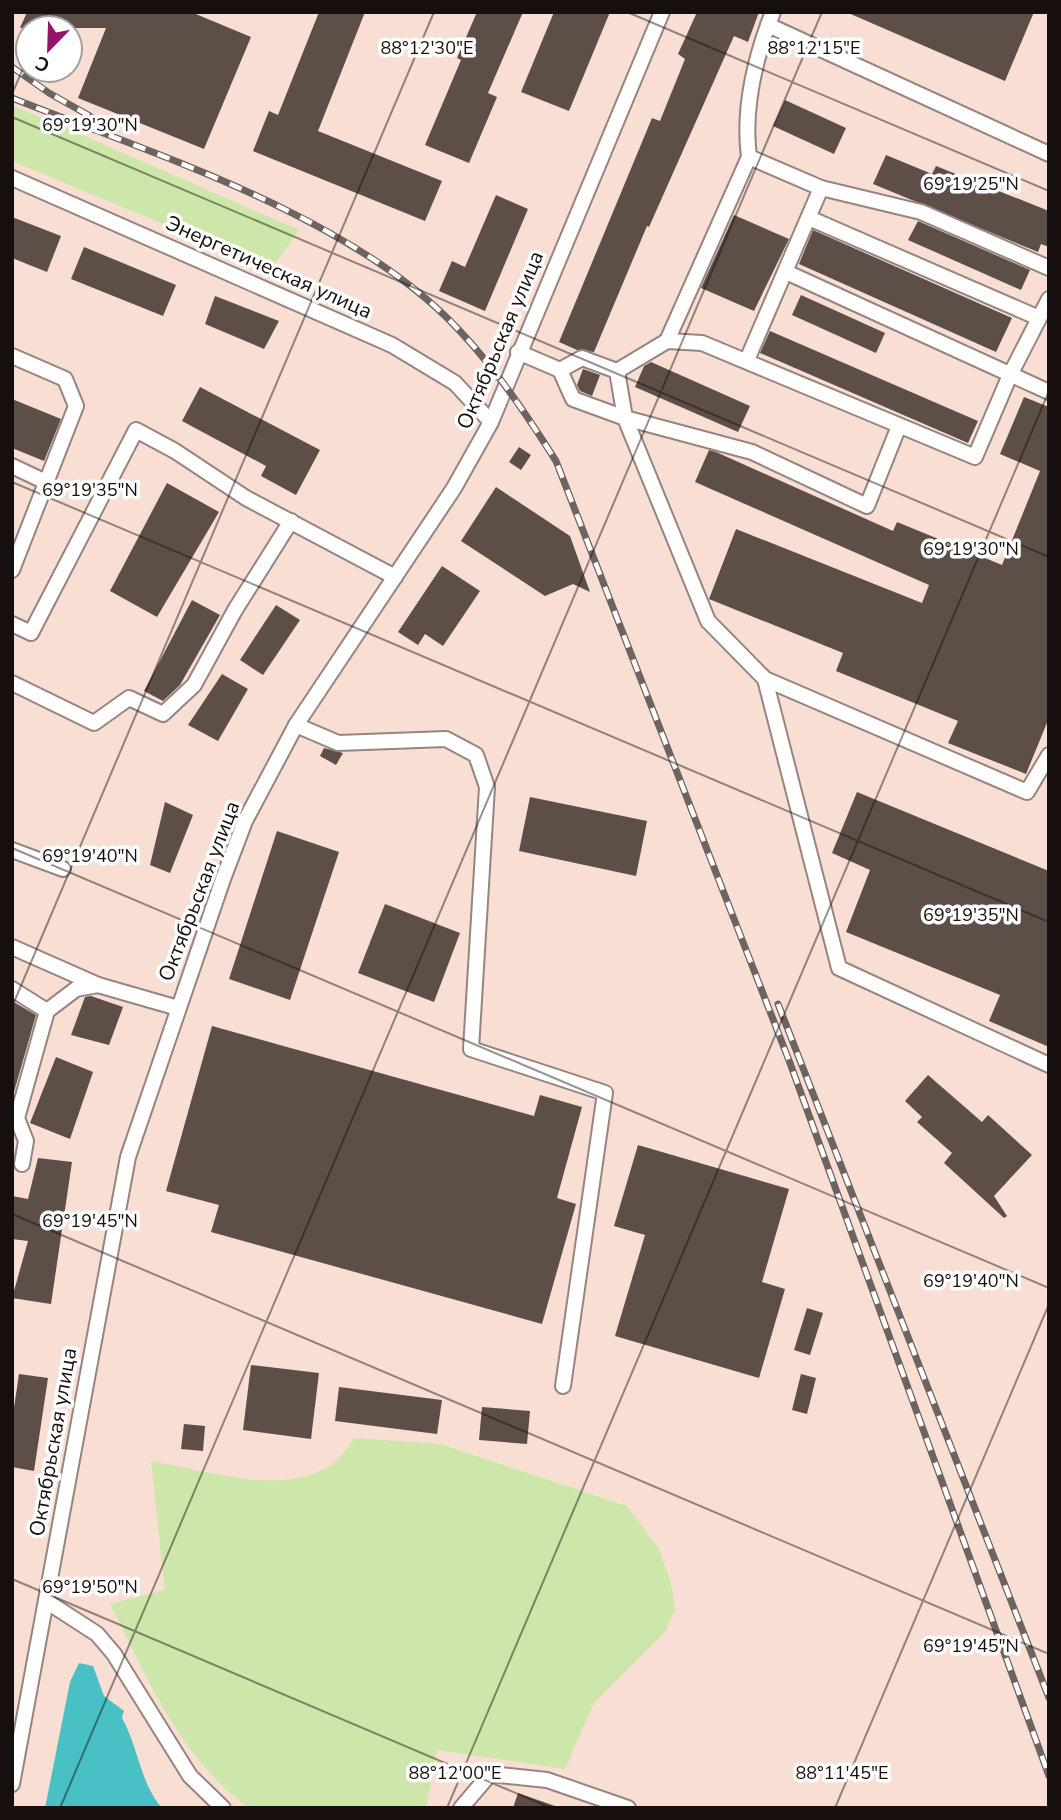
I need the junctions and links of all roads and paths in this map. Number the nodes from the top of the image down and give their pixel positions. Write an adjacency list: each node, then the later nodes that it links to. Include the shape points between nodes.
1 (662, 12): 13 (street, Октябрьская улица)
2 (770, 19): 3 (street); 4 (street, via 755,61 746,132)
3 (1049, 154)
4 (749, 157): 6 (street); 12 (street)
5 (12, 178): 21 (street, Энергетическая улица, via 392,345 455,383)
6 (821, 188): 7 (street); 8 (street, via 921,212)
7 (809, 218): 9 (street); 11 (street)
8 (1049, 268)
9 (786, 272): 15 (street); 18 (street)
10 (1049, 299): 11 (street)
11 (1039, 317): 18 (street)
12 (667, 341): 15 (street, via 702,343); 17 (street)
13 (518, 352): 16 (street); 21 (street, Октябрьская улица)
14 (12, 356): 24 (street, via 65,379 76,406)
15 (747, 360): 22 (street)
16 (560, 370): 17 (street, via 582,358); 20 (street, via 573,399)
17 (617, 372): 20 (street)
18 (1010, 375): 19 (street); 22 (street, via 975,457)
19 (1049, 392)
20 (625, 418): 22 (street, via 752,452 867,506); 29 (street, via 708,621)
21 (491, 422): 27 (street, Октябрьская улица, via 454,488)
22 (899, 425)
23 (12, 466): 24 (street)
24 (48, 483): 26 (street)
25 (291, 521): 27 (street); 28 (street, via 136,430 31,633); 30 (street, via 194,685 163,714 129,698 94,723)
26 (12, 570)
27 (394, 577): 31 (street, Октябрьская улица)
28 (12, 624)
29 (765, 679): 32 (street, via 1027,792); 40 (street, via 839,968)
30 (12, 682)
31 (296, 725): 38 (street, Октябрьская улица, via 246,821); 42 (street, via 338,743 446,739 476,755 487,787 471,1049 605,1093)
32 (1049, 755)
33 (12, 850): 34 (street)
34 (63, 869)
35 (12, 947): 36 (street)
36 (98, 985): 38 (street); 39 (street, via 76,989)
37 (12, 989): 39 (street)
38 (177, 1008): 43 (street, Октябрьская улица, via 128,1157)
39 (47, 1011): 41 (street, via 17,1118 26,1141)
40 (1049, 1065)
41 (22, 1164)
42 (563, 1386)
43 (46, 1601): 44 (street, Октябрьская улица); 45 (street, via 97,1634 190,1776)
44 (12, 1784)
45 (223, 1808)
46 (461, 1808): 47 (street, via 489,1774 547,1780)
47 (628, 1808)

